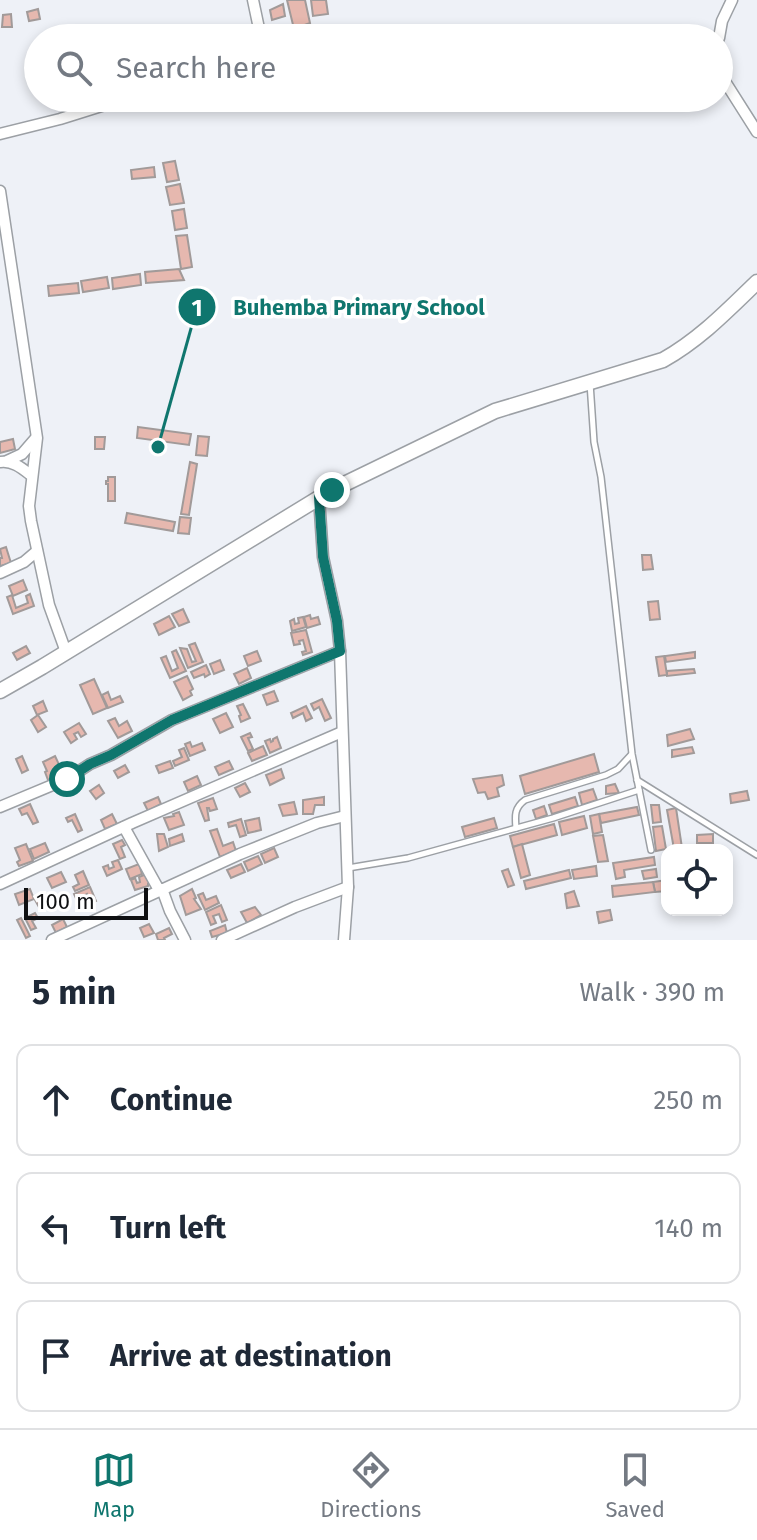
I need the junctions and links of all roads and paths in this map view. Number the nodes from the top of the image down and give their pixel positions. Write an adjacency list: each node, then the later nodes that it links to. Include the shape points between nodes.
1 (253, 0): 3 (street)
2 (732, 0): 4 (street)
3 (258, 24)
4 (721, 24)
5 (733, 94): 7 (street)
6 (82, 112): 8 (street)
7 (757, 132)
8 (0, 134)
9 (0, 191): 12 (street)
10 (757, 282): 11 (main road, via 682,349)
11 (590, 382): 15 (main road, via 495,411); 22 (lane)
12 (37, 438): 13 (street, via 22,454); 14 (street)
13 (4, 461): 14 (street)
14 (32, 476): 16 (street, via 29,506)
15 (319, 497): 18 (street, via 323,557); 19 (main road)
16 (37, 551): 17 (street); 19 (street)
17 (0, 573)
18 (340, 651): 21 (street); 25 (street, via 172,720 67,779)
19 (66, 652): 20 (main road)
20 (0, 691)
21 (342, 732): 26 (street); 27 (street)
22 (632, 754): 23 (lane); 28 (lane, via 606,775 525,800 515,813)
23 (637, 780): 24 (lane); 30 (lane)
24 (639, 790): 28 (lane); 29 (lane)
25 (0, 807)
26 (345, 816): 31 (street); 34 (street)
27 (124, 827): 32 (street); 34 (street)
28 (516, 828): 31 (lane)
29 (651, 850)
30 (757, 855)
31 (347, 869): 33 (street)
32 (0, 884)
33 (348, 887): 37 (street); 38 (street)
34 (160, 890): 35 (street); 36 (street)
35 (52, 940)
36 (185, 940)
37 (222, 940)
38 (344, 940)

